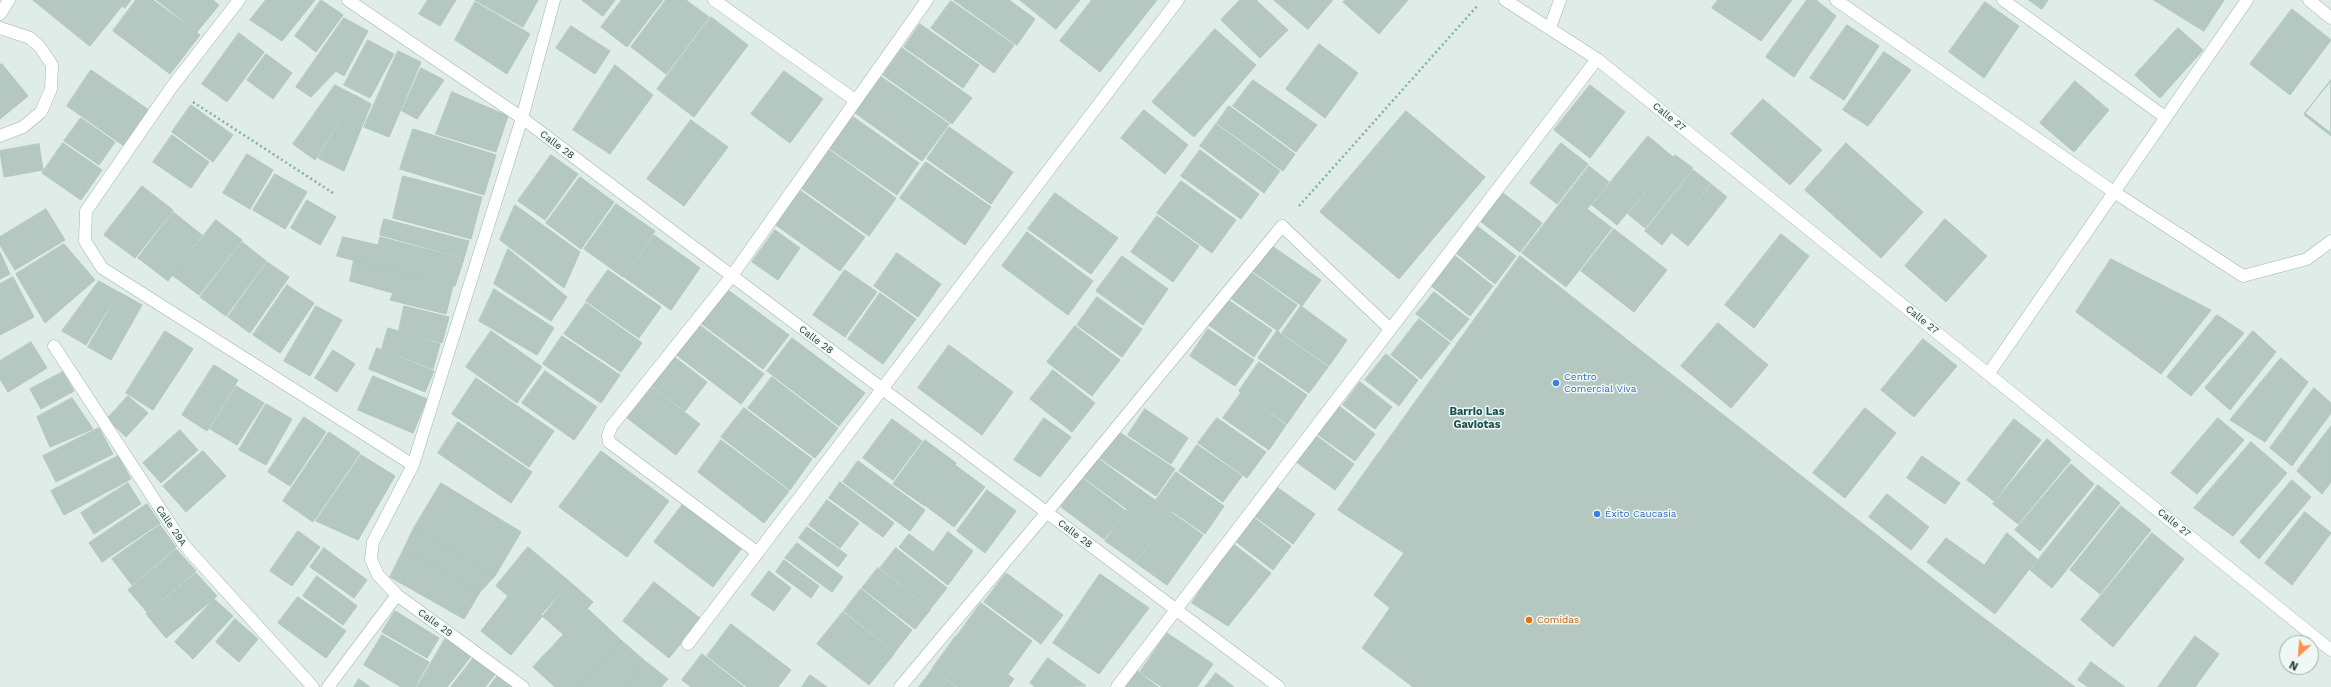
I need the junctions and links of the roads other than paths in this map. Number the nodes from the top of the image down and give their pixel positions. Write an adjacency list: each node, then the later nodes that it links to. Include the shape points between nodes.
1 (10, 0): 14 (street)
2 (238, 0): 30 (street, via 171,88 86,211 85,241 102,268)
3 (348, 0): 21 (street, Calle 28)
4 (554, 0): 21 (street)
5 (714, 0): 19 (street)
6 (927, 0): 19 (street)
7 (1178, 0): 29 (street)
8 (1505, 0): 17 (street, Calle 27)
9 (1560, 0): 17 (street)
10 (1836, 0): 23 (street)
11 (2003, 0): 20 (street)
12 (2246, 0): 20 (street)
13 (2309, 0): 15 (street)
14 (0, 14)
15 (2331, 18)
16 (0, 28): 22 (street, via 30,38 40,47 52,65 51,89 42,112 23,127)
17 (1550, 28): 18 (street, Calle 27)
18 (1597, 59): 26 (street); 28 (street, Calle 27)
19 (855, 100): 25 (street)
20 (2165, 117): 23 (street)
21 (522, 118): 25 (street, Calle 28); 30 (street)
22 (0, 136)
23 (2114, 192): 24 (street, via 2243,276 2307,259); 28 (street)
24 (2331, 241)
25 (731, 277): 29 (street, Calle 28); 32 (street, via 611,427 608,436 609,442)
26 (1389, 328): 31 (street, via 1282,226); 34 (street)
27 (54, 346): 37 (street, Calle 29A, via 184,546)
28 (1989, 373): 36 (street, Calle 27)
29 (882, 389): 31 (street, Calle 28); 32 (street)
30 (413, 465): 33 (street, Calle 29, via 373,542 371,559 378,574)
31 (1047, 512): 34 (street, Calle 28); 40 (street)
32 (758, 553): 35 (street)
33 (397, 595): 38 (street); 39 (street, Calle 29)
34 (1177, 610): 41 (street); 42 (street, Calle 28)
35 (688, 644)
36 (2331, 650)
37 (313, 687)
38 (328, 687)
39 (523, 687)
40 (900, 687)
41 (1117, 687)
42 (1278, 687)

